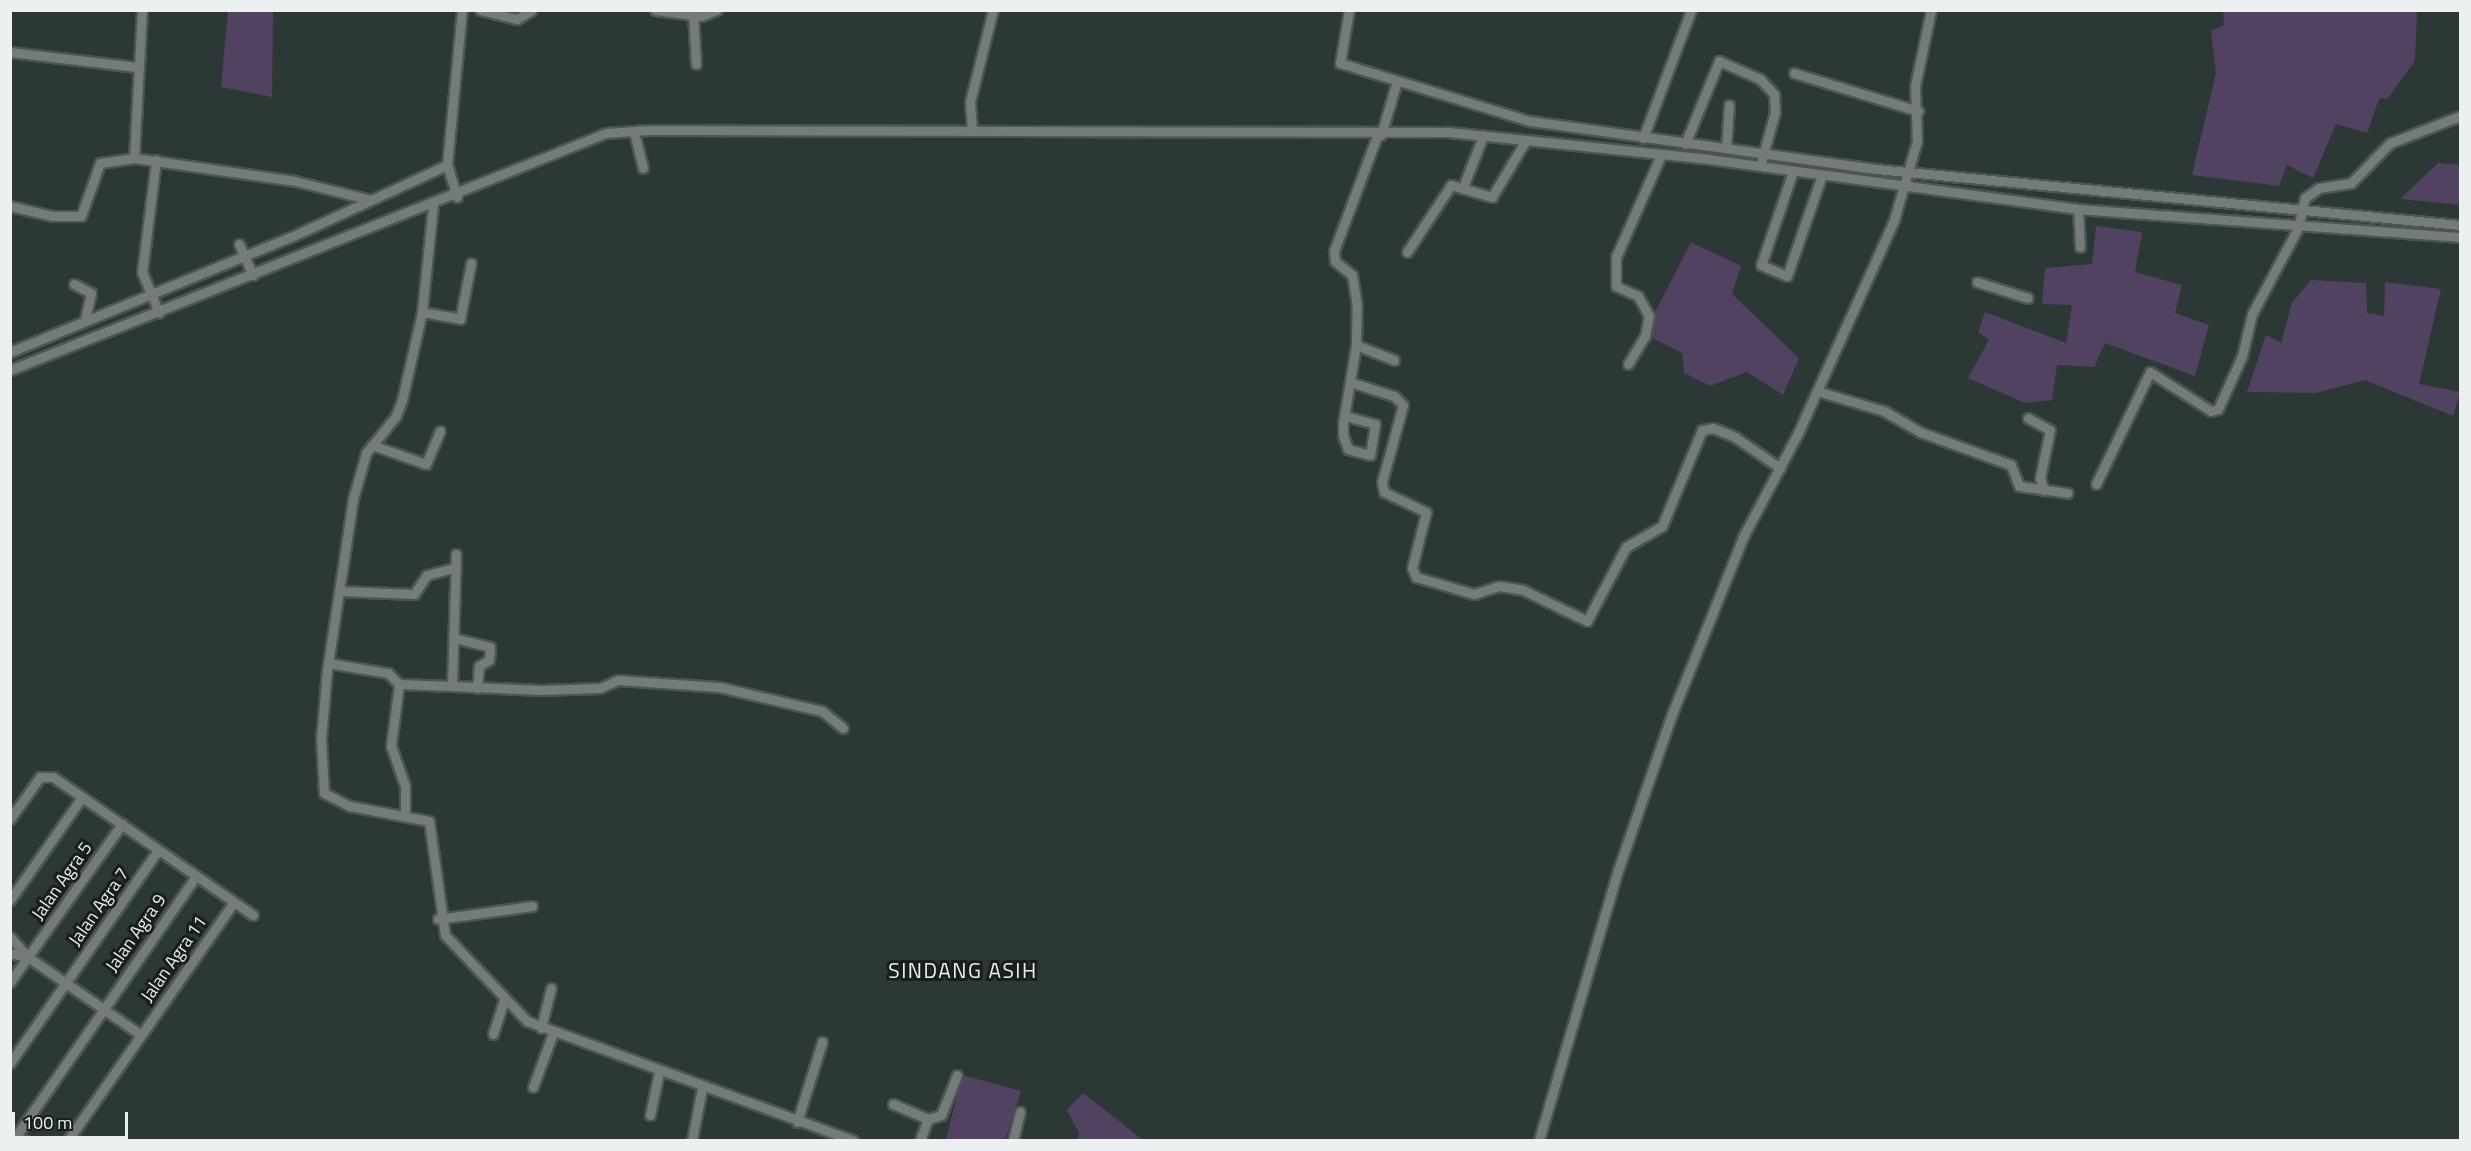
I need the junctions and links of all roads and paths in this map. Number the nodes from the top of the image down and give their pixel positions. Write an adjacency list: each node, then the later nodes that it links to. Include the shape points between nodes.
1 (142, 10): 14 (street)
2 (462, 10): 32 (street)
3 (480, 10): 4 (street, via 525,19)
4 (532, 10)
5 (655, 10): 11 (street)
6 (717, 10): 11 (street)
7 (993, 10): 20 (street)
8 (1349, 10): 16 (street, via 1340,63)
9 (1691, 10): 24 (street)
10 (1931, 10): 18 (street, via 1916,78)
11 (693, 14): 13 (street)
12 (10, 52): 14 (street)
13 (696, 64)
14 (136, 67): 30 (street)
15 (1794, 73): 18 (street)
16 (1397, 81): 22 (street); 24 (street, via 1530,121)
17 (1729, 105): 27 (street)
18 (1918, 111): 37 (street, via 1917,141)
19 (2460, 116): 44 (street, via 2390,143 2353,182 2319,188)
20 (972, 123): 21 (street); 22 (street)
21 (634, 132): 34 (street); 39 (street, via 606,133)
22 (1379, 135): 23 (street); 60 (street, via 1334,251 1335,261 1352,274)
23 (1483, 136): 25 (street); 38 (street)
24 (1643, 138): 26 (street)
25 (1526, 140): 29 (street); 38 (street, via 1492,197)
26 (1685, 144): 27 (street); 28 (street, via 1719,61 1760,79 1774,94 1775,112)
27 (1726, 148): 28 (street)
28 (1762, 154): 33 (street); 37 (street)
29 (1661, 155): 33 (street); 63 (street, via 1616,257 1616,286 1638,296 1649,316 1645,336)
30 (134, 158): 31 (street); 42 (street, via 100,163 81,216 52,216)
31 (156, 160): 40 (street, via 295,181); 57 (street, via 142,272)
32 (447, 165): 39 (street); 40 (street)
33 (1761, 167): 35 (street)
34 (643, 168)
35 (1793, 171): 36 (street); 36 (street, via 1761,265 1786,276)
36 (1822, 176): 37 (street)
37 (1903, 178): 43 (street); 44 (street); 66 (street, via 1890,230)
38 (1463, 187): 50 (street, via 1449,187)
39 (455, 193): 41 (street)
40 (371, 200): 51 (street)
41 (433, 205): 53 (street); 58 (street)
42 (10, 206)
43 (2078, 209): 46 (street); 49 (street)
44 (2298, 211): 45 (street); 46 (street)
45 (2460, 225)
46 (2297, 226): 47 (street); 72 (street, via 2252,314 2242,356 2218,410 2211,411 2150,372)
47 (2460, 237)
48 (239, 244): 51 (street)
49 (2080, 247)
50 (1407, 252)
51 (244, 254): 53 (street); 57 (street)
52 (471, 263): 58 (street, via 460,319)
53 (253, 275): 57 (street)
54 (1977, 282): 56 (street)
55 (74, 284): 59 (street, via 91,293)
56 (2028, 298)
57 (155, 304): 59 (street); 64 (street)
58 (422, 312): 70 (street, via 396,416)
59 (85, 318): 61 (street)
60 (1356, 345): 62 (street); 65 (street)
61 (10, 351)
62 (1394, 360)
63 (1628, 363)
64 (10, 370)
65 (1350, 382): 67 (street); 71 (street, via 1394,396 1403,405 1382,482 1384,492 1426,512 1412,568 1416,577 1474,594 1499,586 1523,590 1587,621 1626,547 1662,526 1702,430 1713,428 1735,437)
66 (1817, 391): 71 (street); 73 (street, via 1884,411 1920,432 2011,465 2016,484)
67 (1345, 416): 67 (street, via 1346,446 1370,454 1375,424)
68 (2028, 418): 73 (street, via 2050,430 2040,478)
69 (440, 430): 70 (street, via 426,464)
70 (372, 445): 77 (street, via 354,499)
71 (1780, 468): 124 (street, via 1743,537 1646,784)
72 (2096, 484)
73 (2044, 490): 74 (street)
74 (2068, 493)
75 (456, 554): 76 (street)
76 (456, 567): 77 (street, via 427,575 414,594); 78 (street)
77 (339, 591): 79 (street)
78 (454, 638): 81 (street); 82 (street, via 490,647 489,660 479,666)
79 (328, 663): 80 (street, via 388,673); 85 (street, via 321,738 324,792 350,806)
80 (399, 684): 81 (street); 85 (street, via 391,746 405,786)
81 (452, 686): 82 (street)
82 (477, 688): 83 (street, via 600,688 618,680 719,687 822,711)
83 (843, 728)
84 (82, 797): 86 (street, via 53,777 40,777); 87 (street); 90 (street)
85 (405, 814): 94 (street, via 429,821 434,832)
86 (10, 819)
87 (122, 824): 88 (street); 97 (street, Jalan Agra 5)
88 (159, 850): 89 (street); 99 (street, Jalan Agra 7)
89 (196, 876): 91 (street); 102 (street, Jalan Agra 9)
90 (10, 900)
91 (234, 902): 93 (street); 106 (street, Jalan Agra 11)
92 (531, 906): 94 (street)
93 (253, 915)
94 (438, 919): 101 (street, via 448,939)
95 (10, 937): 97 (street)
96 (10, 953): 97 (street)
97 (28, 957): 98 (street, Jalan Agra 5); 99 (street)
98 (10, 982)
99 (66, 983): 102 (street); 108 (street, Jalan Agra 7)
100 (551, 988): 103 (street)
101 (504, 1001): 103 (street); 105 (street)
102 (104, 1010): 106 (street); 118 (street, Jalan Agra 9)
103 (541, 1028): 104 (street)
104 (553, 1033): 109 (street); 111 (street)
105 (493, 1034)
106 (141, 1035): 119 (street, Jalan Agra 11)
107 (822, 1042): 117 (street)
108 (10, 1063)
109 (660, 1072): 112 (street); 115 (street)
110 (957, 1075): 116 (street, via 941,1114)
111 (533, 1087)
112 (702, 1088): 117 (street); 120 (street)
113 (893, 1104): 116 (street)
114 (1020, 1112): 123 (street)
115 (650, 1115)
116 (927, 1119): 122 (street)
117 (797, 1122): 121 (street)
118 (17, 1137)
119 (68, 1140)
120 (692, 1140)
121 (853, 1140)
122 (920, 1140)
123 (1013, 1140)
124 (1539, 1140)

